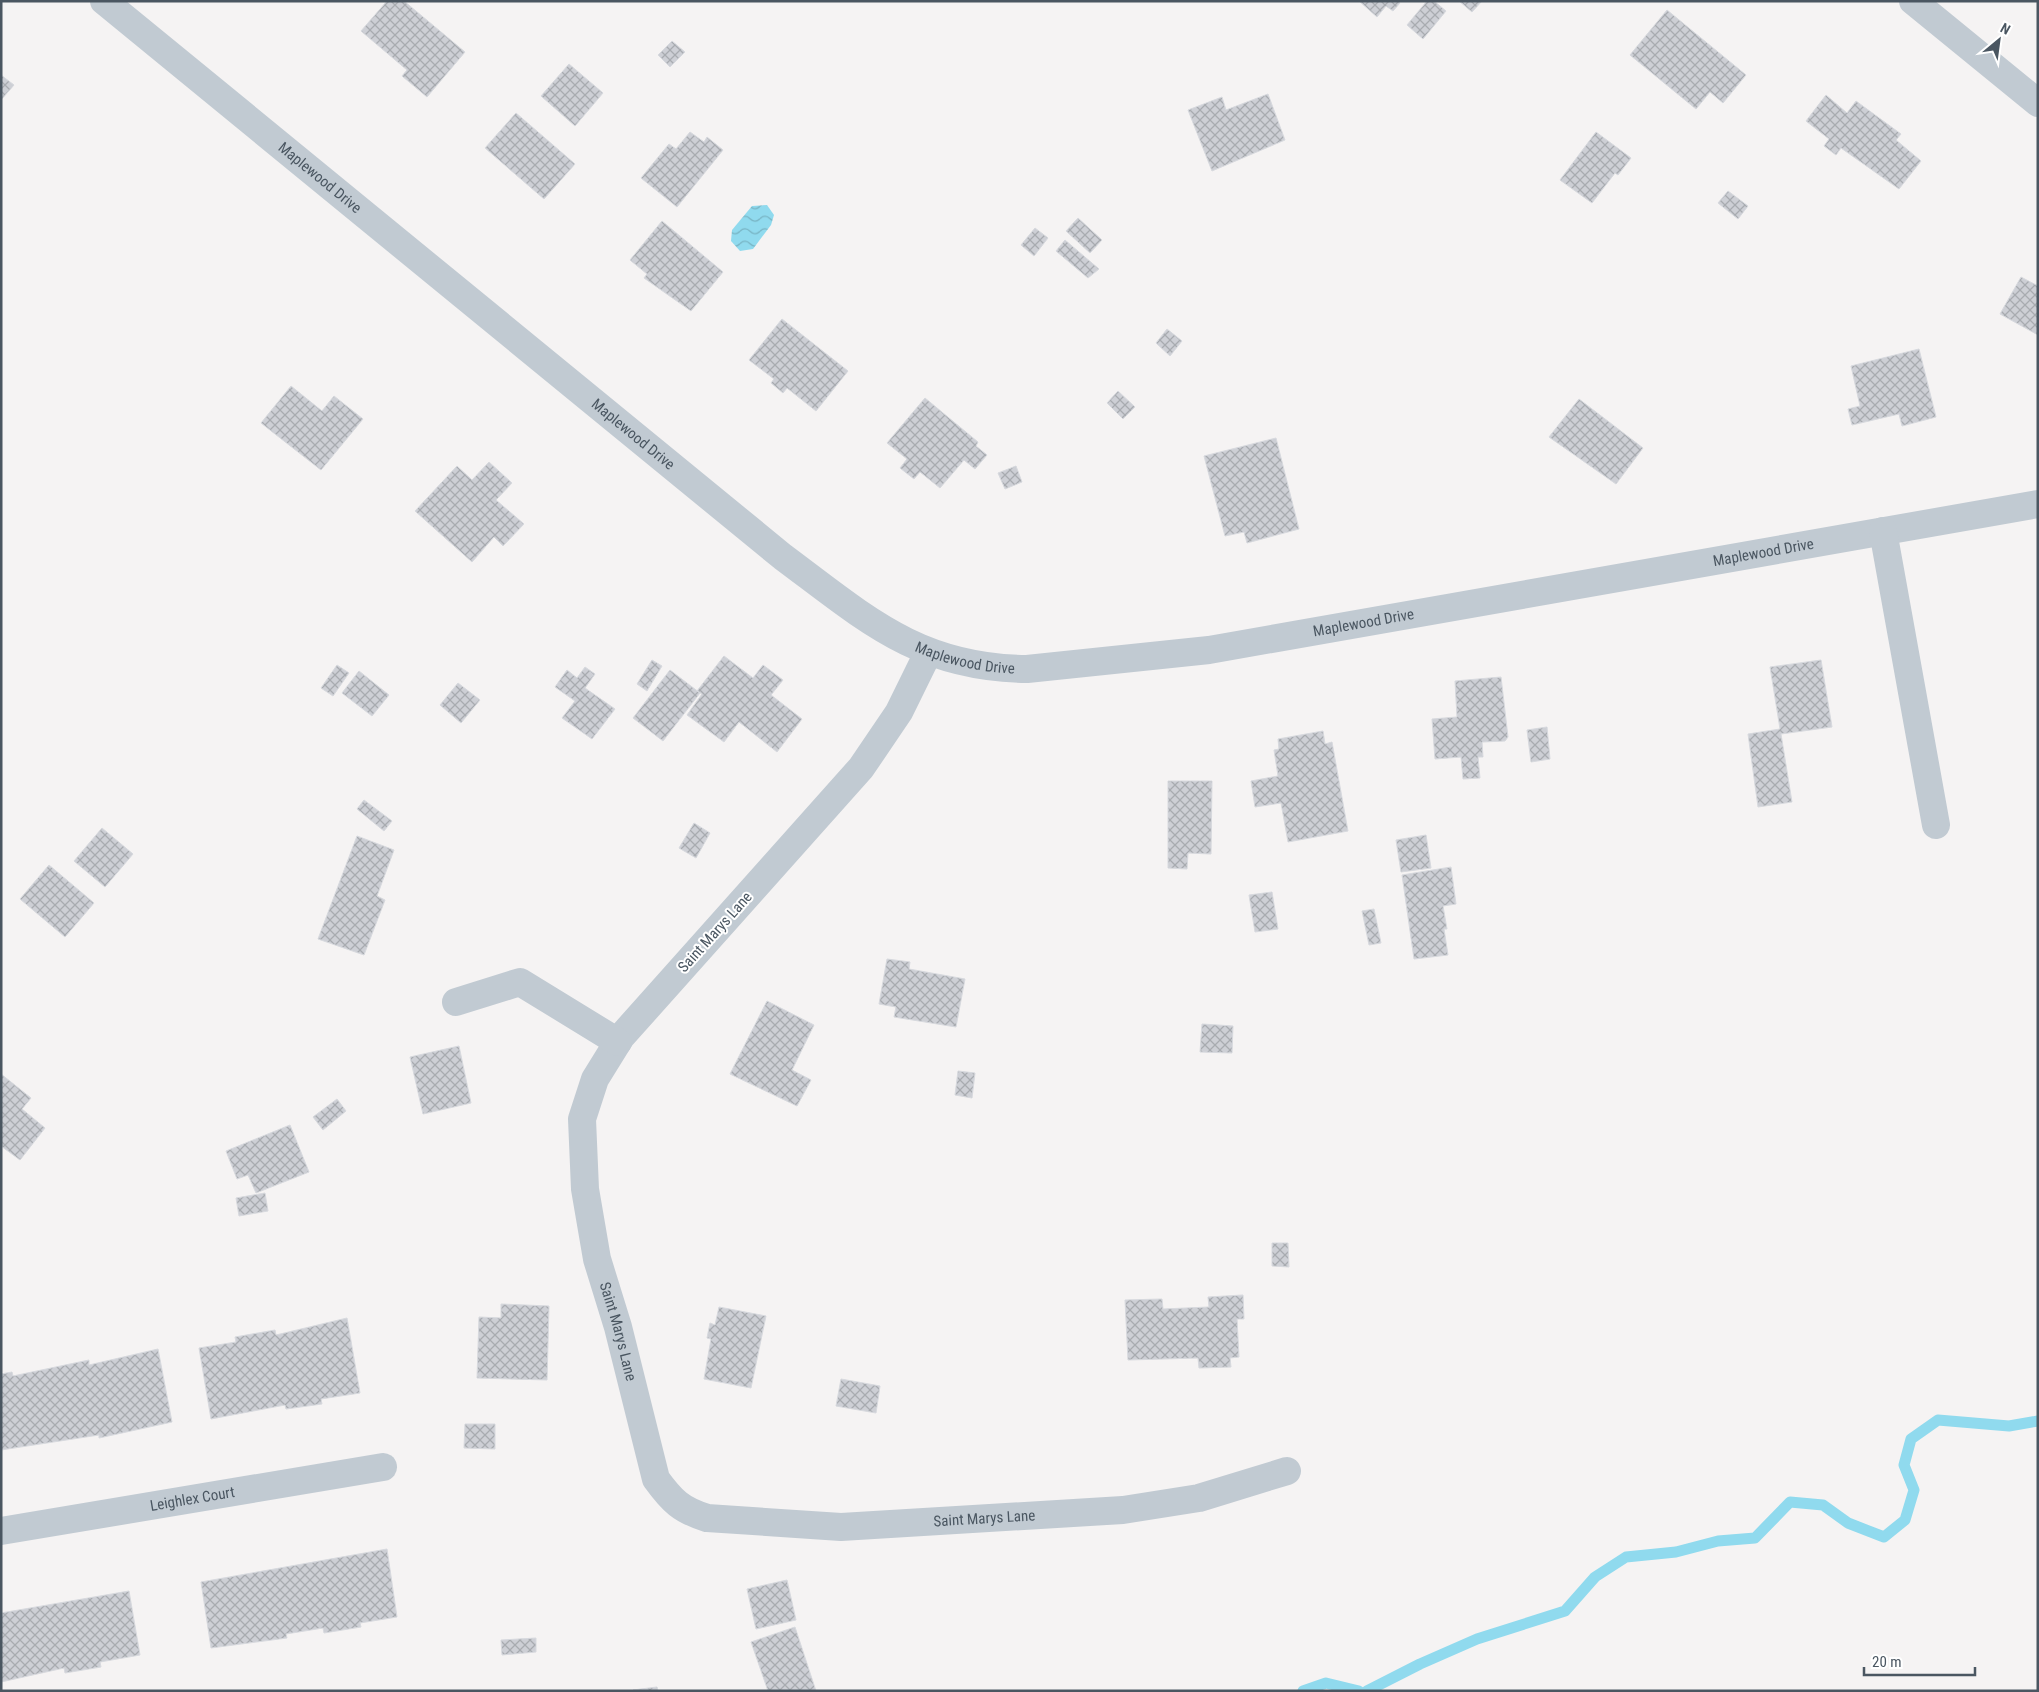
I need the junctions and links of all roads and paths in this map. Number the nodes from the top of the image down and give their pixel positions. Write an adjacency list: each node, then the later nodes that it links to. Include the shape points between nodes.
1 (104, 1): 6 (street, Maplewood Drive, via 783,557 873,624)
2 (1912, 1): 3 (street)
3 (2038, 103)
4 (2038, 504): 5 (street, Maplewood Drive)
5 (1883, 531): 6 (street, Maplewood Drive, via 1209,650 1027,669 960,662); 7 (street)
6 (928, 652): 9 (street, Saint Marys Lane, via 899,712 861,768)
7 (1936, 825)
8 (456, 1002): 9 (street, via 520,982)
9 (618, 1042): 11 (street, Saint Marys Lane, via 595,1079 582,1119 586,1190 597,1259 618,1327 656,1479 671,1499 692,1513 707,1518 841,1527 1123,1510 1199,1498)
10 (383, 1467): 12 (street, Leighlex Court)
11 (1287, 1471)
12 (1, 1531)

